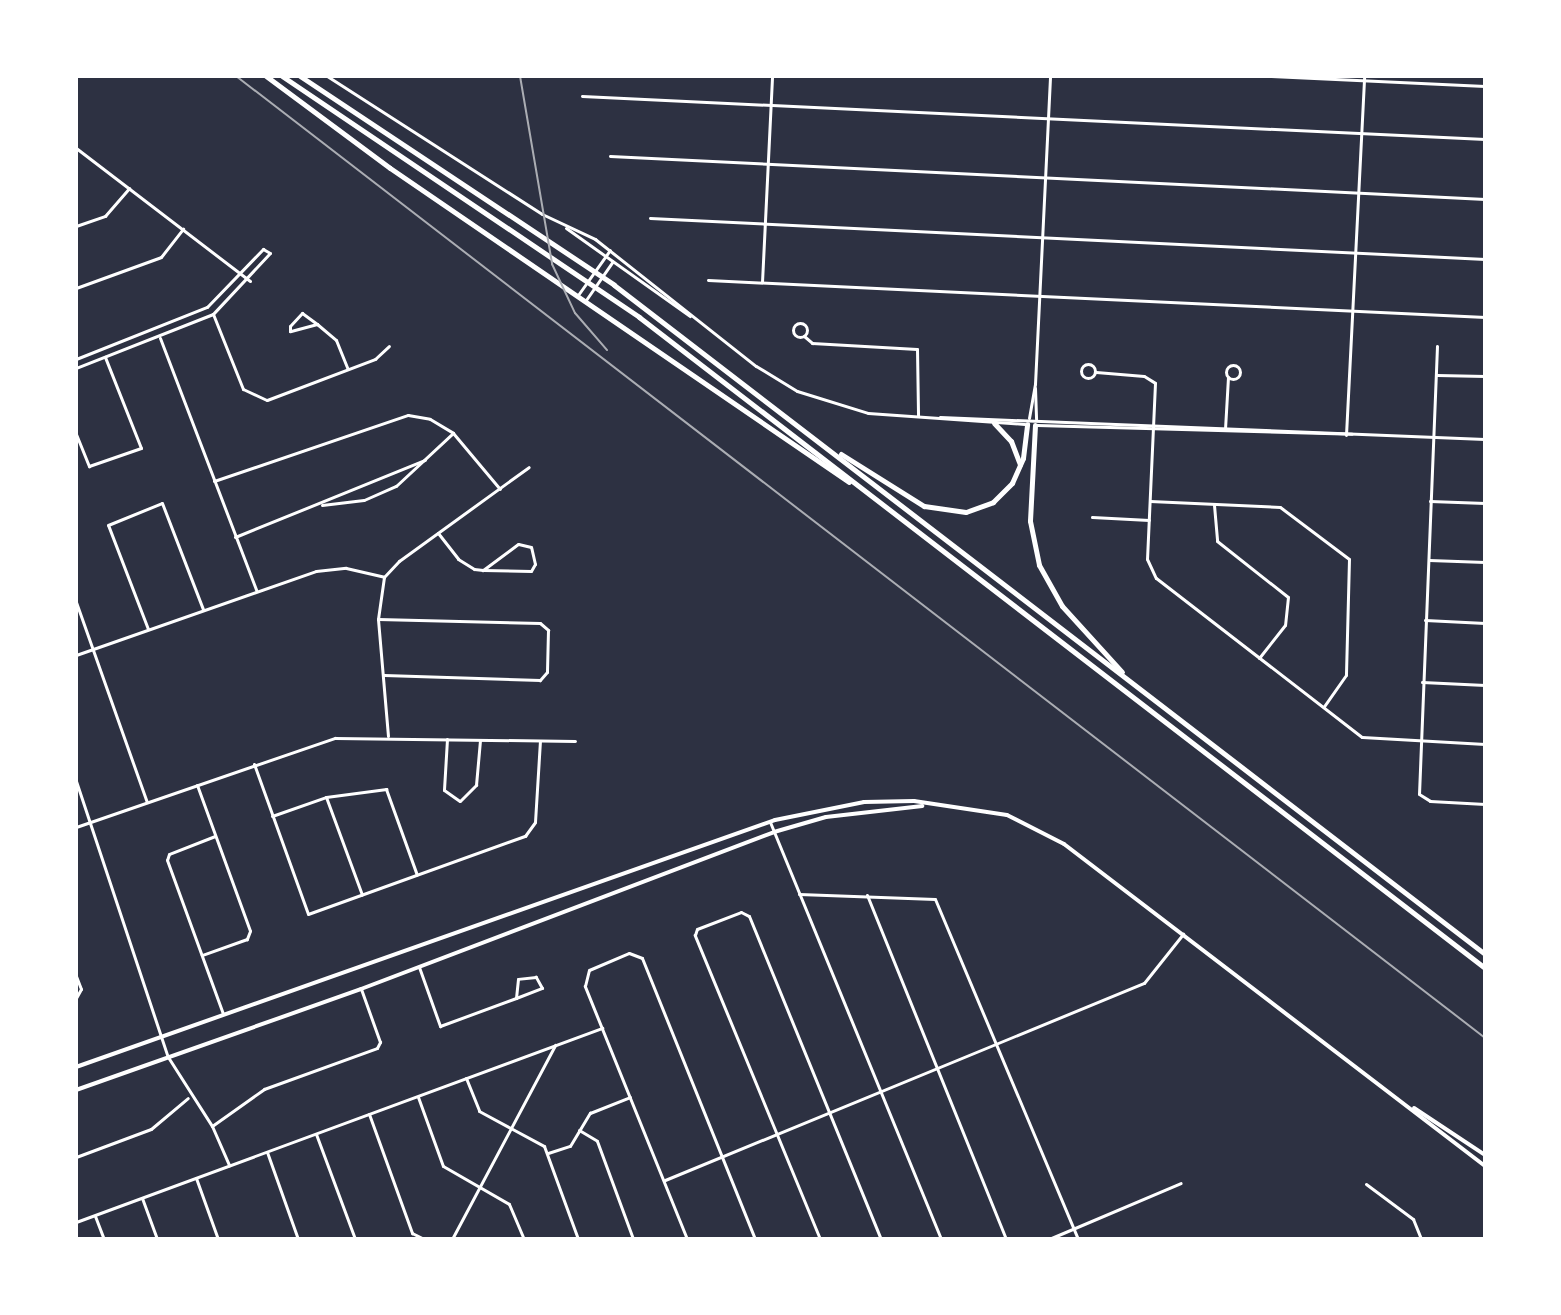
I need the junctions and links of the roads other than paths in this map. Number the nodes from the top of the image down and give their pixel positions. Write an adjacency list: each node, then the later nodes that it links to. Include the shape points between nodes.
1 (266, 76): 39 (highway)
2 (282, 76): 76 (highway, via 568,265)
3 (300, 76): 69 (highway, via 589,267)
4 (327, 76): 25 (street)
5 (772, 76): 11 (street)
6 (1050, 76): 12 (street)
7 (1271, 76): 8 (street)
8 (1364, 78): 9 (street); 13 (street)
9 (1485, 86)
10 (582, 96): 11 (street)
11 (771, 105): 12 (street); 17 (street)
12 (1048, 118): 13 (street); 18 (street)
13 (1360, 133): 14 (street); 20 (street)
14 (1485, 139)
15 (76, 148): 19 (street)
16 (610, 156): 17 (street)
17 (767, 164): 18 (street); 23 (street)
18 (1044, 177): 20 (street); 27 (street)
19 (129, 188): 24 (street, via 105,216); 26 (street)
20 (1357, 193): 21 (street); 29 (street)
21 (1485, 199)
22 (650, 218): 23 (street)
23 (765, 224): 27 (street); 37 (street)
24 (76, 226)
25 (563, 226): 28 (street); 31 (street)
26 (183, 229): 34 (street); 38 (street, via 161,257)
27 (1041, 238): 29 (street); 40 (street)
28 (610, 250): 30 (street); 31 (street)
29 (1354, 253): 32 (street); 42 (street)
30 (616, 256): 33 (street); 46 (street)
31 (605, 257): 33 (street); 39 (street)
32 (1485, 259)
33 (612, 262): 41 (street); 46 (street)
34 (243, 275): 36 (street); 36 (street, via 263,249 270,253); 52 (street, via 207,307)
35 (708, 280): 37 (street)
36 (250, 281): 43 (street)
37 (762, 282): 40 (street)
38 (76, 288)
39 (578, 295): 41 (highway)
40 (1039, 296): 42 (street); 61 (street)
41 (586, 300): 76 (highway)
42 (1351, 311): 44 (street); 67 (street)
43 (213, 314): 48 (street); 54 (street, via 243,389 253,397 267,400)
44 (1485, 317)
45 (317, 324): 45 (street, via 293,332 290,331 302,313); 54 (street, via 336,340)
46 (706, 327): 59 (street, via 804,394 849,410)
47 (804, 336): 59 (street, via 814,343 917,349)
48 (160, 338): 51 (street); 74 (street)
49 (389, 346): 54 (street, via 375,359)
50 (1437, 346): 56 (street)
51 (105, 357): 53 (street); 66 (street, via 141,448 89,466)
52 (76, 359)
53 (76, 368)
54 (348, 369)
55 (1096, 372): 63 (street, via 1151,379 1156,388)
56 (1436, 375): 57 (street); 68 (street)
57 (1485, 376)
58 (1228, 377): 64 (street)
59 (918, 417): 60 (street)
60 (933, 418): 61 (street); 62 (street)
61 (1032, 421): 62 (street); 63 (street); 72 (highway); 101 (highway, via 1030,521 1041,570 1065,610)
62 (994, 423): 72 (highway, via 1011,441)
63 (1154, 426): 64 (street); 77 (street)
64 (1225, 429): 67 (street)
65 (453, 433): 71 (street); 74 (street, via 430,419 388,418); 75 (street)
66 (76, 434)
67 (1346, 434): 68 (street)
68 (1434, 437): 70 (street); 78 (street)
69 (816, 439): 72 (highway, via 920,504 942,512 966,512 993,502 1010,486); 101 (highway)
70 (1485, 439)
71 (425, 460): 80 (street); 80 (street, via 386,491 364,500)
72 (1020, 464)
73 (529, 467): 75 (street)
74 (214, 481): 85 (street)
75 (500, 489): 84 (street)
76 (874, 498): 133 (highway)
77 (1150, 501): 81 (street); 83 (street)
78 (1430, 501): 79 (street); 86 (street)
79 (1485, 503)
80 (318, 505): 85 (street)
81 (1214, 505): 99 (street, via 1217,541 1288,597 1285,625); 104 (street, via 1280,507 1349,559 1346,675)
82 (1092, 517): 83 (street)
83 (1149, 520): 99 (street, via 1147,562 1156,578)
84 (438, 533): 88 (street, via 458,559); 89 (street)
85 (235, 537): 90 (street)
86 (1428, 560): 87 (street); 94 (street)
87 (1485, 562)
88 (483, 570): 88 (street, via 531,571 531,547 518,544)
89 (384, 577): 90 (street, via 338,568); 93 (street)
90 (256, 590): 92 (street)
91 (76, 602): 97 (street)
92 (203, 609): 96 (street); 96 (street, via 162,503 108,525)
93 (378, 619): 100 (street); 100 (street, via 540,623 548,630 547,672 540,680)
94 (1425, 620): 95 (street); 102 (street)
95 (1485, 623)
96 (148, 629): 97 (street)
97 (92, 649): 98 (street); 116 (street)
98 (76, 655)
99 (1259, 658): 104 (street)
100 (384, 675): 105 (street)
101 (1131, 682): 130 (highway)
102 (1422, 682): 103 (street); 110 (street)
103 (1485, 685)
104 (1324, 707): 110 (street, via 1362,737)
105 (388, 736): 106 (street); 112 (street, via 314,742)
106 (447, 739): 107 (street); 107 (street, via 444,790 460,801 476,785)
107 (480, 740): 108 (street)
108 (540, 740): 109 (street); 125 (street, via 535,822 529,832)
109 (575, 741)
110 (1419, 741): 111 (street); 117 (street, via 1419,794 1430,801)
111 (1485, 744)
112 (254, 764): 114 (street); 119 (street)
113 (76, 781): 120 (street)
114 (197, 785): 116 (street); 124 (street)
115 (326, 797): 119 (street); 125 (street, via 386,789); 127 (street)
116 (147, 802): 120 (street)
117 (1485, 804)
118 (924, 806): 121 (main road, via 864,802); 123 (main road, via 826,817); 129 (main road, via 1007,815 1035,826)
119 (272, 816): 127 (street, via 308,914)
120 (91, 822): 122 (street); 140 (street)
121 (770, 822): 123 (street); 138 (main road)
122 (76, 827)
123 (774, 832): 126 (street); 132 (main road)
124 (215, 836): 131 (street, via 169,854 167,860); 131 (street, via 250,931 247,939)
125 (417, 876): 127 (street)
126 (799, 894): 128 (street); 148 (street)
127 (362, 895)
128 (867, 895): 141 (street, via 935,899); 145 (street)
129 (1183, 934): 141 (street, via 1144,983); 152 (main road)
130 (1485, 954)
131 (201, 955): 138 (street)
132 (419, 967): 135 (main road); 137 (street, via 440,1026)
133 (1485, 968)
134 (76, 976): 136 (street, via 81,989)
135 (361, 989): 143 (main road); 155 (street, via 380,1042 377,1048 264,1089)
136 (76, 998)
137 (516, 998): 137 (street, via 542,988 536,977 518,979)
138 (223, 1014): 140 (main road)
139 (602, 1028): 142 (street); 151 (street); 163 (street, via 584,977 629,953 642,958)
140 (162, 1036): 143 (street); 144 (main road)
141 (997, 1043): 145 (street); 175 (street)
142 (555, 1045): 146 (street); 156 (street)
143 (168, 1057): 147 (main road); 150 (street)
144 (76, 1067)
145 (937, 1068): 148 (street); 191 (street)
146 (466, 1078): 149 (street); 156 (street, via 479,1111)
147 (76, 1090)
148 (881, 1091): 153 (street); 190 (street)
149 (417, 1096): 154 (street); 171 (street, via 443,1166)
150 (190, 1097): 155 (street); 164 (street, via 151,1129)
151 (630, 1097): 157 (street, via 590,1113); 168 (street)
152 (1412, 1107): 162 (main road); 166 (main road)
153 (829, 1112): 159 (street); 159 (street, via 749,916 741,912 721,920 695,935); 189 (street)
154 (369, 1114): 158 (street); 181 (street, via 412,1233)
155 (212, 1126): 165 (street)
156 (511, 1129): 161 (street, via 544,1146); 171 (street)
157 (579, 1130): 161 (street, via 570,1146); 185 (street, via 597,1141)
158 (316, 1133): 160 (street); 180 (street)
159 (777, 1134): 163 (street); 188 (street)
160 (267, 1152): 165 (street); 179 (street)
161 (547, 1153): 184 (street)
162 (1485, 1155)
163 (721, 1156): 168 (street); 187 (street)
164 (76, 1157)
165 (229, 1165): 167 (street)
166 (1485, 1166)
167 (196, 1178): 172 (street); 178 (street)
168 (664, 1180): 186 (street)
169 (1181, 1183): 175 (street)
170 (1366, 1184): 194 (street, via 1413,1219)
171 (479, 1188): 182 (street); 183 (street, via 509,1204)
172 (142, 1198): 173 (street); 177 (street)
173 (95, 1215): 174 (street); 176 (street)
174 (76, 1222)
175 (1074, 1229): 192 (street); 193 (street)
176 (104, 1239)
177 (157, 1239)
178 (218, 1239)
179 (298, 1239)
180 (355, 1239)
181 (424, 1239)
182 (452, 1239)
183 (524, 1239)
184 (578, 1239)
185 (633, 1239)
186 (687, 1239)
187 (755, 1239)
188 (820, 1239)
189 (881, 1239)
190 (941, 1239)
191 (1006, 1239)
192 (1049, 1239)
193 (1078, 1239)
194 (1421, 1239)

